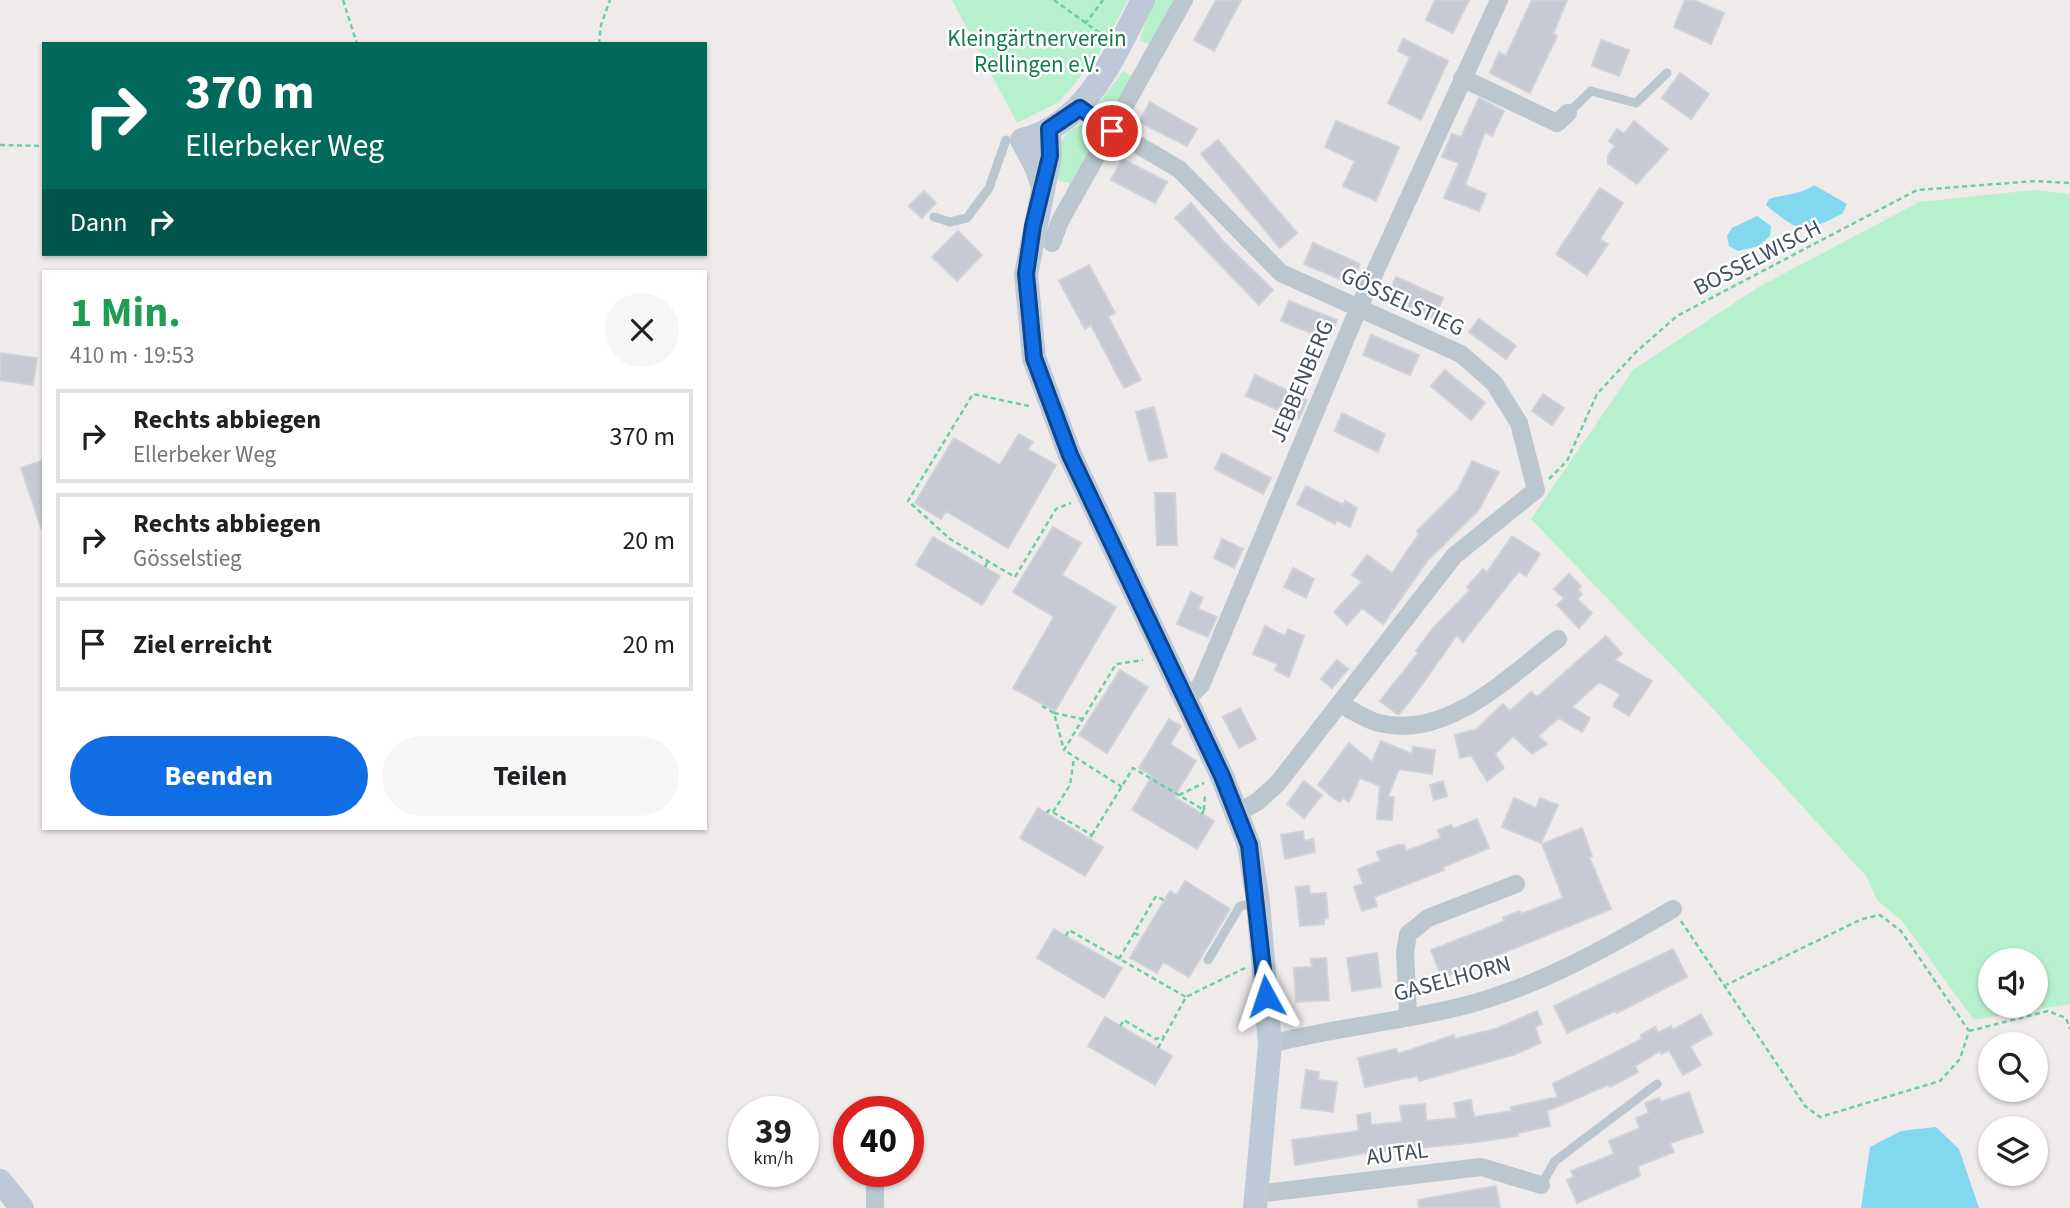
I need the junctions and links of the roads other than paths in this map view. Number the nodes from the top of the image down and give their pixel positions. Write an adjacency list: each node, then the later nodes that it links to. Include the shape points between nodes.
1 (1143, 0): 6 (street)
2 (1184, 0): 9 (street)
3 (1499, 0): 5 (street, JEBBENBERG)
4 (1667, 73): 7 (lane, via 1636,103 1591,91)
5 (1462, 78): 7 (street); 14 (street, JEBBENBERG)
6 (1080, 108): 8 (street); 9 (street, GÖSSELSTIEG)
7 (1560, 121)
8 (1049, 129): 10 (street); 11 (street, via 1050,156)
9 (1112, 131): 13 (street); 14 (street, GÖSSELSTIEG, via 1179,169 1281,273)
10 (1014, 140): 11 (street, via 1037,166); 12 (lane, via 967,218 950,222)
11 (1042, 184): 16 (street, via 1026,274 1034,358 1070,455)
12 (934, 217)
13 (1052, 243)
14 (1359, 307): 16 (street, JEBBENBERG, via 1201,685); 17 (street, GÖSSELSTIEG, via 1461,354 1494,383 1519,423 1536,490 1454,556)
15 (1558, 639): 17 (street, via 1450,716 1412,725 1378,723)
16 (1185, 701): 18 (street)
17 (1340, 704): 18 (street, via 1278,783)
18 (1237, 813): 20 (street, via 1249,845)
19 (1516, 884): 23 (street, via 1428,918 1408,934)
20 (1258, 902): 22 (lane, via 1240,906); 24 (street)
21 (1673, 909): 23 (street, GASELHORN, via 1597,954 1511,991)
22 (1208, 960)
23 (1408, 1016): 24 (street, GASELHORN)
24 (1270, 1044): 28 (street)
25 (1657, 1084): 26 (lane, via 1555,1161)
26 (1541, 1185): 28 (street, AUTAL, via 1481,1167)
27 (875, 1187): 29 (street)
28 (1256, 1201)
29 (875, 1208)

